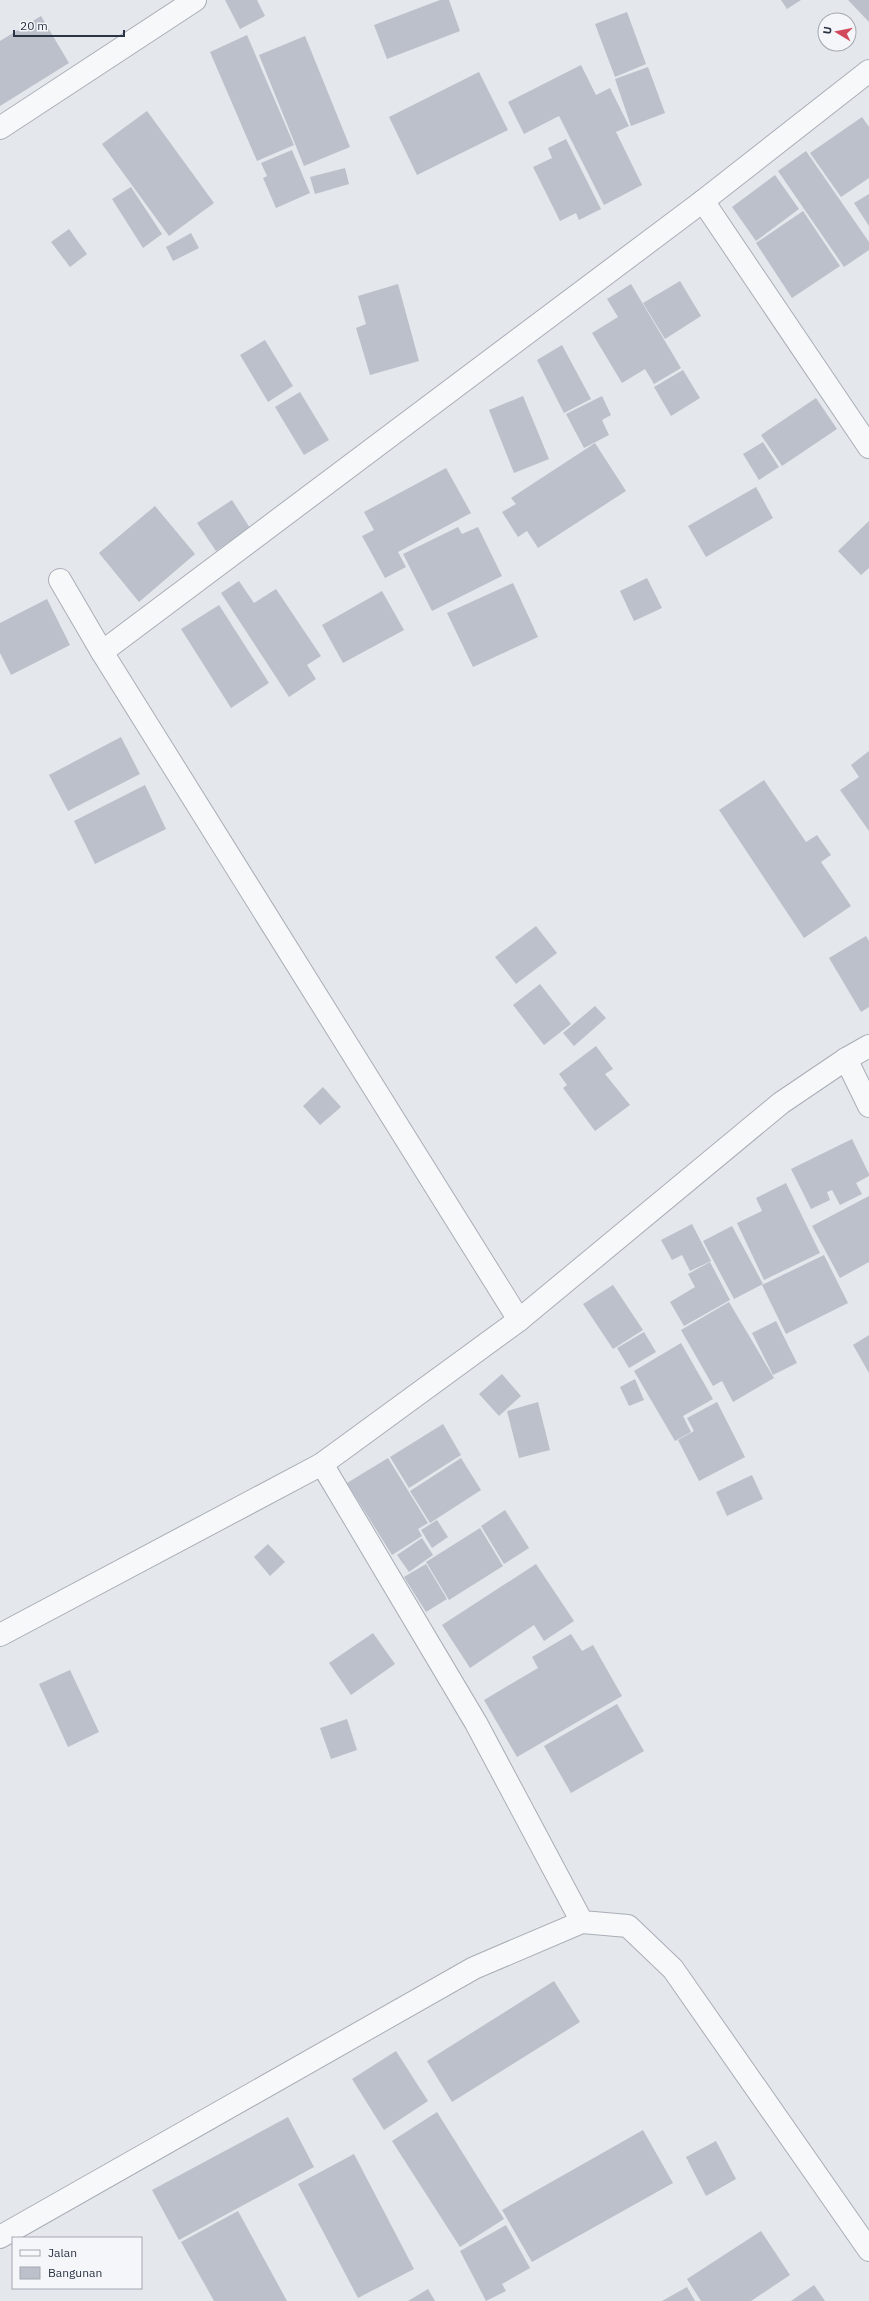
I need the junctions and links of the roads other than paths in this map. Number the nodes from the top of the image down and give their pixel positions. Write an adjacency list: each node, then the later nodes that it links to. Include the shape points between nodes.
1 (195, 0): 3 (street)
2 (869, 71): 4 (street)
3 (0, 128)
4 (703, 201): 5 (street); 7 (street)
5 (869, 447)
6 (60, 580): 7 (street)
7 (102, 652): 11 (street)
8 (869, 1046): 9 (street)
9 (846, 1059): 10 (street); 11 (street, via 780,1103)
10 (869, 1106)
11 (518, 1320): 12 (street)
12 (322, 1464): 13 (street); 14 (street, via 476,1723)
13 (0, 1635)
14 (582, 1922): 15 (street, via 474,1968); 16 (street, via 628,1926 673,1969)
15 (0, 2237)
16 (869, 2250)

